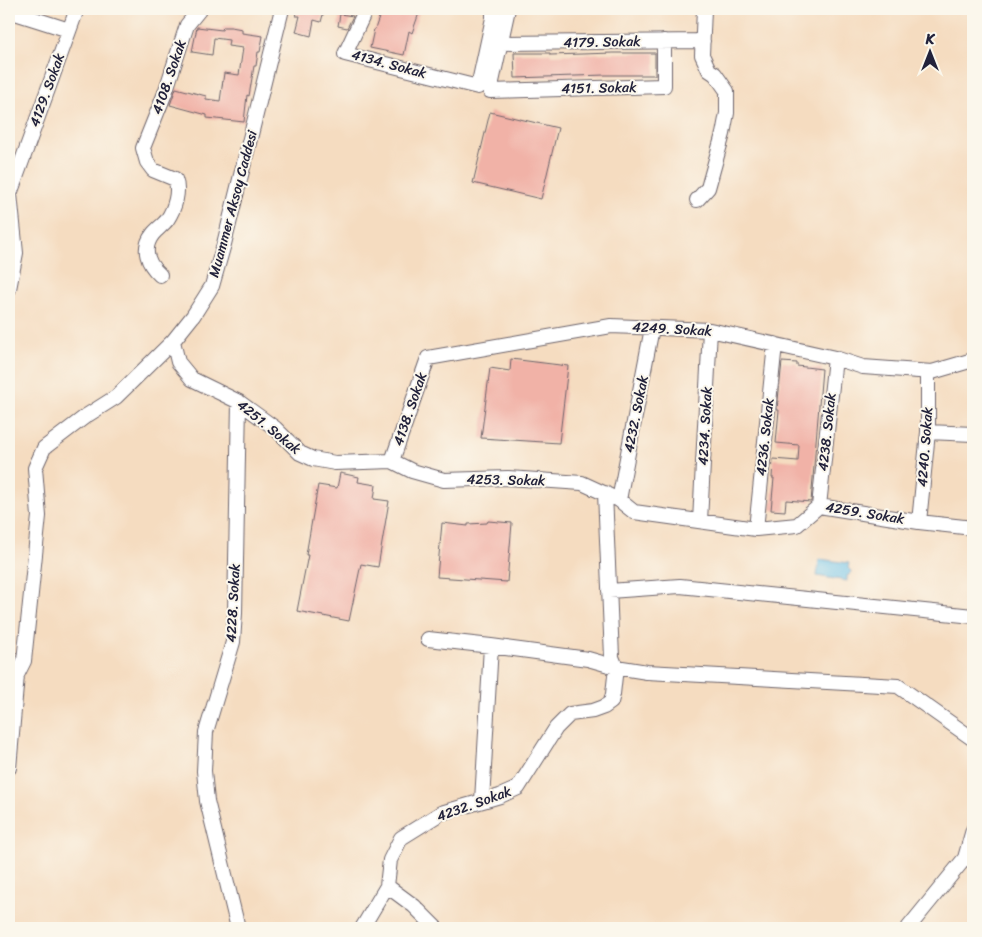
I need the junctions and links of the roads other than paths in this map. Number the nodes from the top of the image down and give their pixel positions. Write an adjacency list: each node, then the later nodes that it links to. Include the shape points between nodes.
1 (77, 9): 10 (street, 4129. Sokak)
2 (200, 9): 17 (street, 4108. Sokak, via 187,25 144,148 147,162 153,170 175,179 178,186 168,219 152,235 147,247 147,259)
3 (282, 9): 21 (street, Muammer Aksoy Caddesi, via 212,286)
4 (366, 9): 14 (street, 4134. Sokak, via 345,54)
5 (493, 9): 14 (street)
6 (508, 9): 13 (street)
7 (704, 9): 12 (street)
8 (9, 12): 9 (street)
9 (39, 15): 10 (street)
10 (69, 30): 15 (street, 4129. Sokak)
11 (664, 41): 12 (street, 4179. Sokak); 13 (street, 4179. Sokak); 14 (street, 4151. Sokak, via 664,86)
12 (703, 41): 16 (street, via 702,55 709,70 727,91 727,113 708,188)
13 (502, 43): 14 (street)
14 (484, 89)
15 (9, 194): 18 (street, 4129. Sokak, via 16,253)
16 (697, 200)
17 (160, 275)
18 (9, 289)
19 (652, 328): 20 (street, 4249. Sokak); 23 (street, 4249. Sokak, via 611,326); 32 (street, 4232. Sokak)
20 (710, 330): 22 (street, 4249. Sokak); 34 (street, 4234. Sokak)
21 (173, 341): 27 (street, 4251. Sokak, via 178,362 192,378); 43 (street, Muammer Aksoy Caddesi, via 116,397 44,448 35,468 39,516 24,661)
22 (775, 344): 24 (street, 4249. Sokak); 37 (street, 4236. Sokak)
23 (428, 358): 30 (street, 4138. Sokak)
24 (834, 358): 26 (street, 4249. Sokak, via 863,366); 33 (street, 4238. Sokak)
25 (973, 360): 26 (street, 4249. Sokak)
26 (928, 372): 28 (street, 4240. Sokak)
27 (239, 402): 30 (street, 4251. Sokak, via 275,428 300,453 313,460 335,463); 49 (street, 4228. Sokak, via 233,642 206,732 204,771 206,801)
28 (928, 432): 29 (street); 35 (street, 4240. Sokak)
29 (973, 434)
30 (392, 460): 31 (street, 4253. Sokak, via 412,472 444,480 508,478 582,483)
31 (605, 493): 32 (street, 4253. Sokak); 38 (street, 4232. Sokak)
32 (619, 500): 34 (street, 4259. Sokak, via 634,512)
33 (819, 506): 35 (street, 4259. Sokak); 37 (street, 4259. Sokak, via 797,525)
34 (700, 521): 37 (street, 4259. Sokak)
35 (919, 522): 36 (street, 4259. Sokak)
36 (973, 528)
37 (756, 529)
38 (609, 591): 39 (street, via 680,586); 42 (street, 4232. Sokak, via 612,657)
39 (973, 616)
40 (428, 639): 41 (street)
41 (490, 646): 42 (street); 46 (street)
42 (616, 667): 44 (street, via 647,672 898,686); 46 (street, 4232. Sokak, via 611,702 593,711 570,714 556,728 518,788)
43 (13, 678): 45 (street, Muammer Aksoy Caddesi)
44 (973, 739)
45 (9, 768)
46 (482, 801): 48 (street, 4232. Sokak, via 441,813 401,838 390,860)
47 (973, 830): 52 (street, via 965,858)
48 (387, 886): 50 (street, 4232. Sokak); 51 (street)
49 (238, 928)
50 (362, 928)
51 (436, 928)
52 (908, 928)

